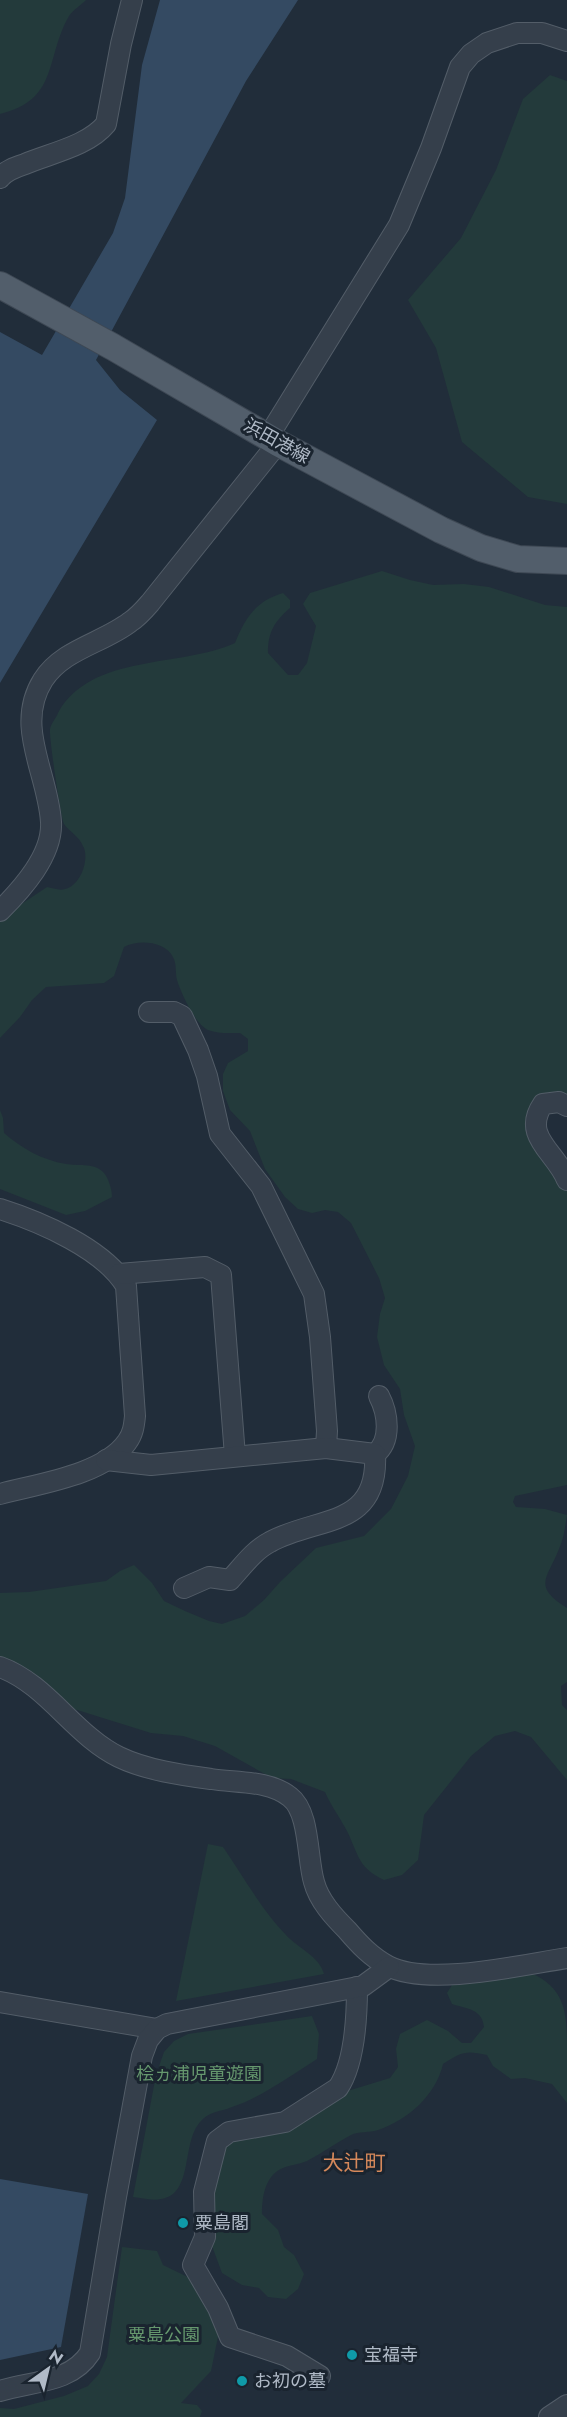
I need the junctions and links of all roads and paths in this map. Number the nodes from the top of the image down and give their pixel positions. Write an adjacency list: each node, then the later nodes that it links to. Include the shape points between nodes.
1 (132, 0): 3 (street, via 106,124 86,140)
2 (567, 41): 5 (street, via 529,32 502,36 471,54 460,67 399,225)
3 (1, 175)
4 (0, 285): 5 (main road, 浜田港線)
5 (273, 440): 6 (main road, 浜田港線, via 481,548 518,559); 7 (street, via 150,603 130,623 68,656 44,678 35,695 31,730 51,823 37,867)
6 (567, 561)
7 (0, 911)
8 (149, 1012): 14 (street, via 174,1012 182,1016 207,1076 220,1134 261,1186 314,1294)
9 (567, 1106): 10 (street, via 559,1102 543,1104 536,1123 539,1141 559,1163)
10 (567, 1180)
11 (0, 1209): 12 (street, via 28,1218 88,1250)
12 (119, 1274): 16 (street, via 205,1267 221,1275); 17 (street, via 126,1286 135,1416 129,1441)
13 (379, 1396): 15 (street, via 387,1415 386,1433)
14 (326, 1448): 15 (street); 16 (street)
15 (375, 1454): 19 (street, via 374,1476 368,1492 352,1512 268,1543 230,1580 209,1577)
16 (235, 1456): 17 (street, via 151,1465)
17 (106, 1460): 18 (street, via 89,1470)
18 (0, 1494)
19 (184, 1588)
20 (0, 1667): 22 (street, via 21,1678 118,1757 152,1768 271,1787 292,1798 303,1818 314,1883 325,1906 368,1952)
21 (567, 1958): 22 (street, via 464,1974 418,1974)
22 (389, 1967): 23 (street)
23 (357, 1987): 25 (street, via 197,2017); 26 (street, via 351,2054 338,2088 285,2122 230,2132 217,2140 204,2192 205,2237 193,2265 230,2337 287,2356)
24 (0, 2001): 25 (street)
25 (157, 2029): 27 (street, via 142,2056 90,2353 83,2363 59,2378)
26 (320, 2376)
27 (0, 2391)
28 (567, 2405): 29 (street)
29 (549, 2417)

